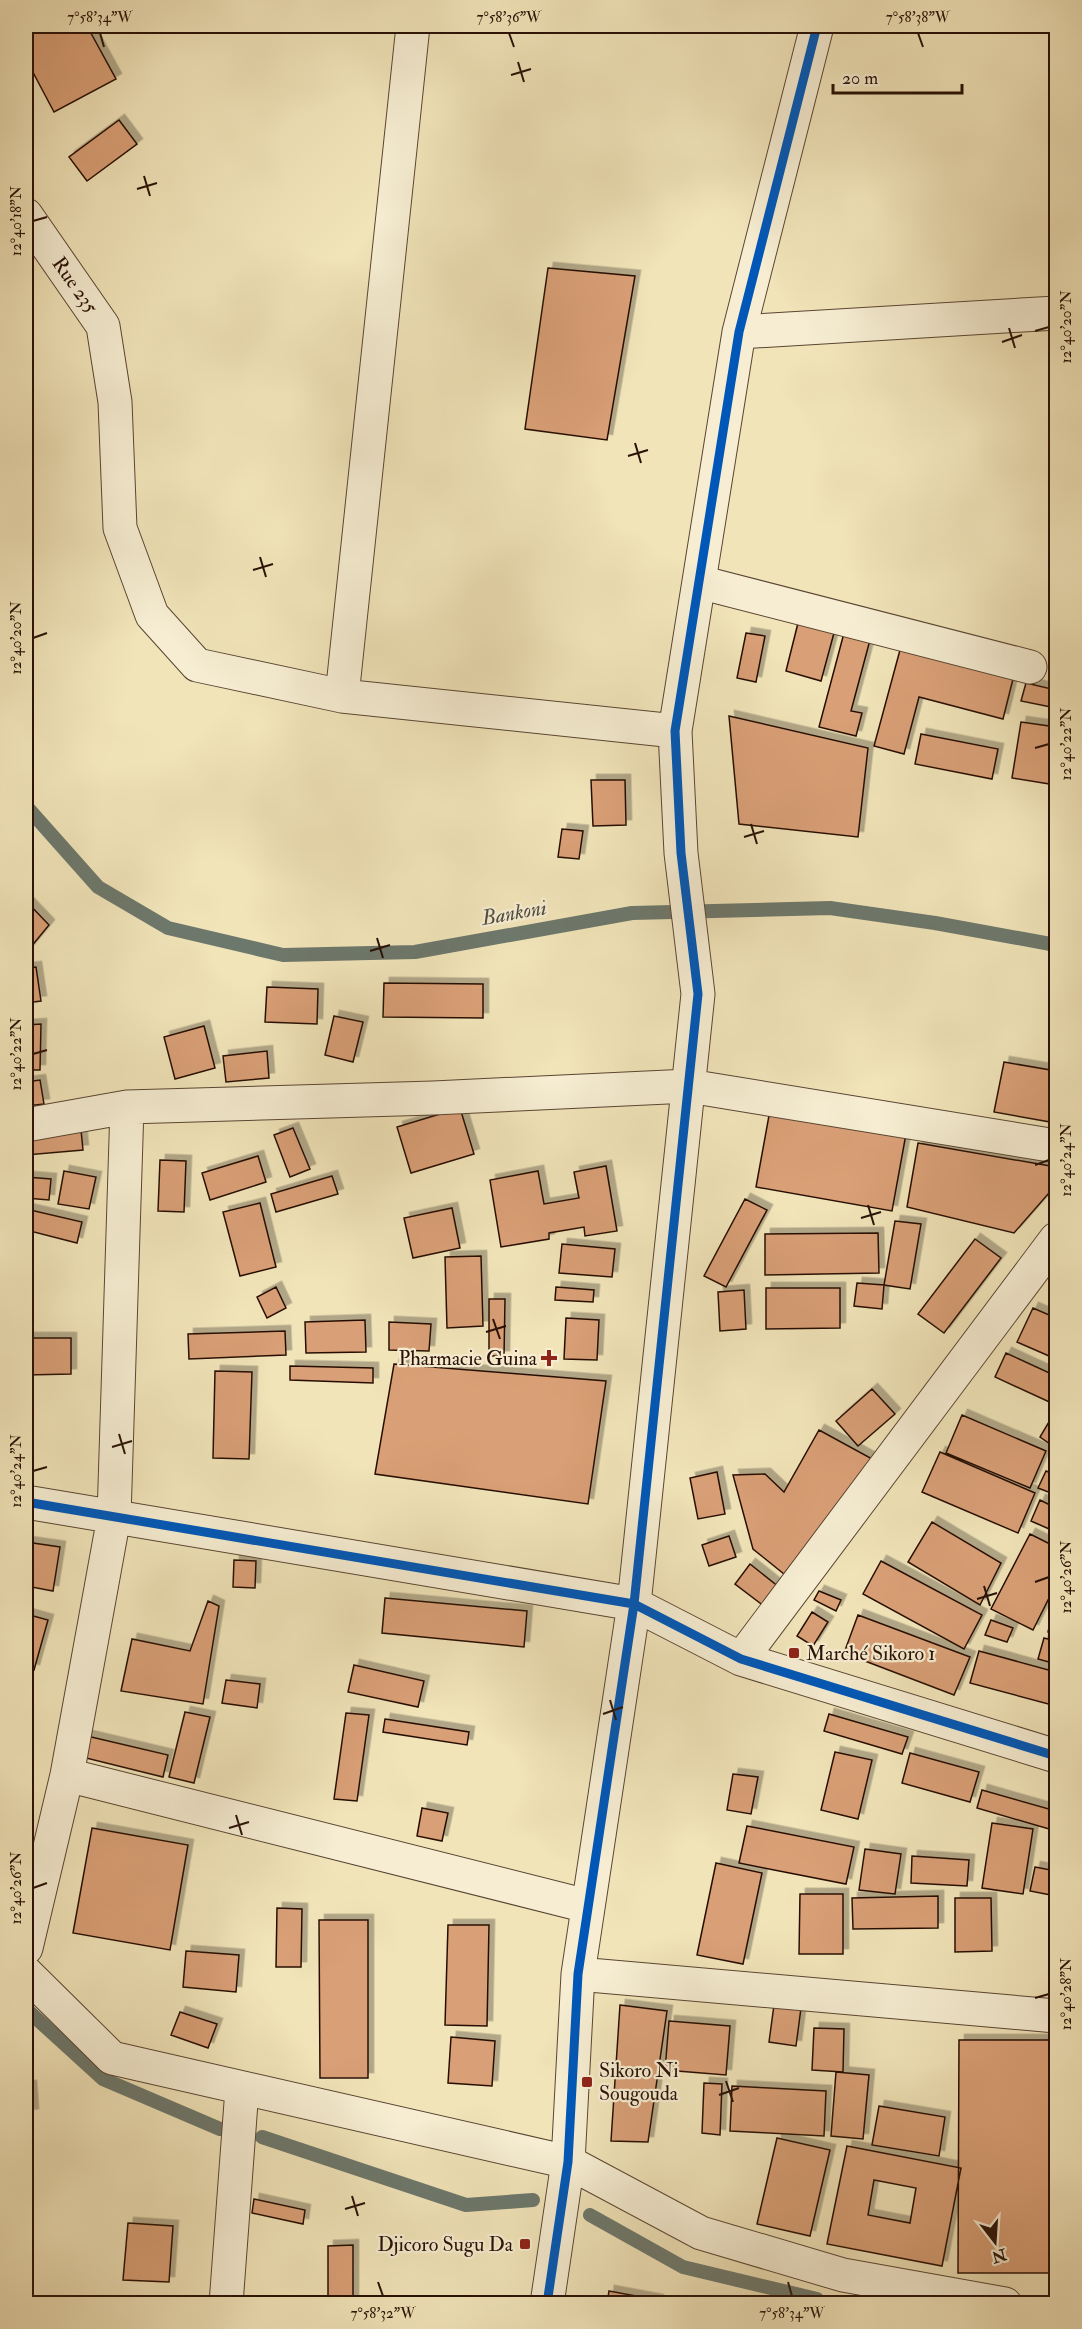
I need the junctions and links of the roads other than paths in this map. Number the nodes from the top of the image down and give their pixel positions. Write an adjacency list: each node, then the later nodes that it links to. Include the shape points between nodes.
1 (413, 26): 8 (street)
2 (817, 26): 5 (street)
3 (26, 215): 8 (street, Rue 235, via 103,326 115,402 120,528 152,615 197,665)
4 (1056, 312): 5 (street)
5 (739, 332): 6 (street)
6 (699, 582): 7 (street); 9 (street)
7 (1030, 667)
8 (342, 696): 9 (street)
9 (675, 731): 10 (street, via 681,853 698,994)
10 (688, 1086): 11 (street); 13 (street); 17 (street)
11 (127, 1107): 12 (street); 16 (street)
12 (26, 1125)
13 (1056, 1146)
14 (1056, 1239): 18 (street)
15 (26, 1502): 16 (street)
16 (114, 1516): 17 (street); 20 (street)
17 (634, 1604): 18 (street); 21 (street)
18 (741, 1659): 19 (street)
19 (1056, 1756)
20 (67, 1775): 21 (street); 22 (street)
21 (587, 1906): 24 (street)
22 (26, 1948)
23 (26, 1973): 26 (street, via 112,2058)
24 (578, 1974): 25 (street); 27 (street)
25 (1056, 2016)
26 (242, 2089): 27 (street); 29 (street)
27 (568, 2162): 28 (street, via 701,2233); 30 (street)
28 (842, 2289): 31 (street)
29 (226, 2304)
30 (547, 2304)
31 (1005, 2304)

